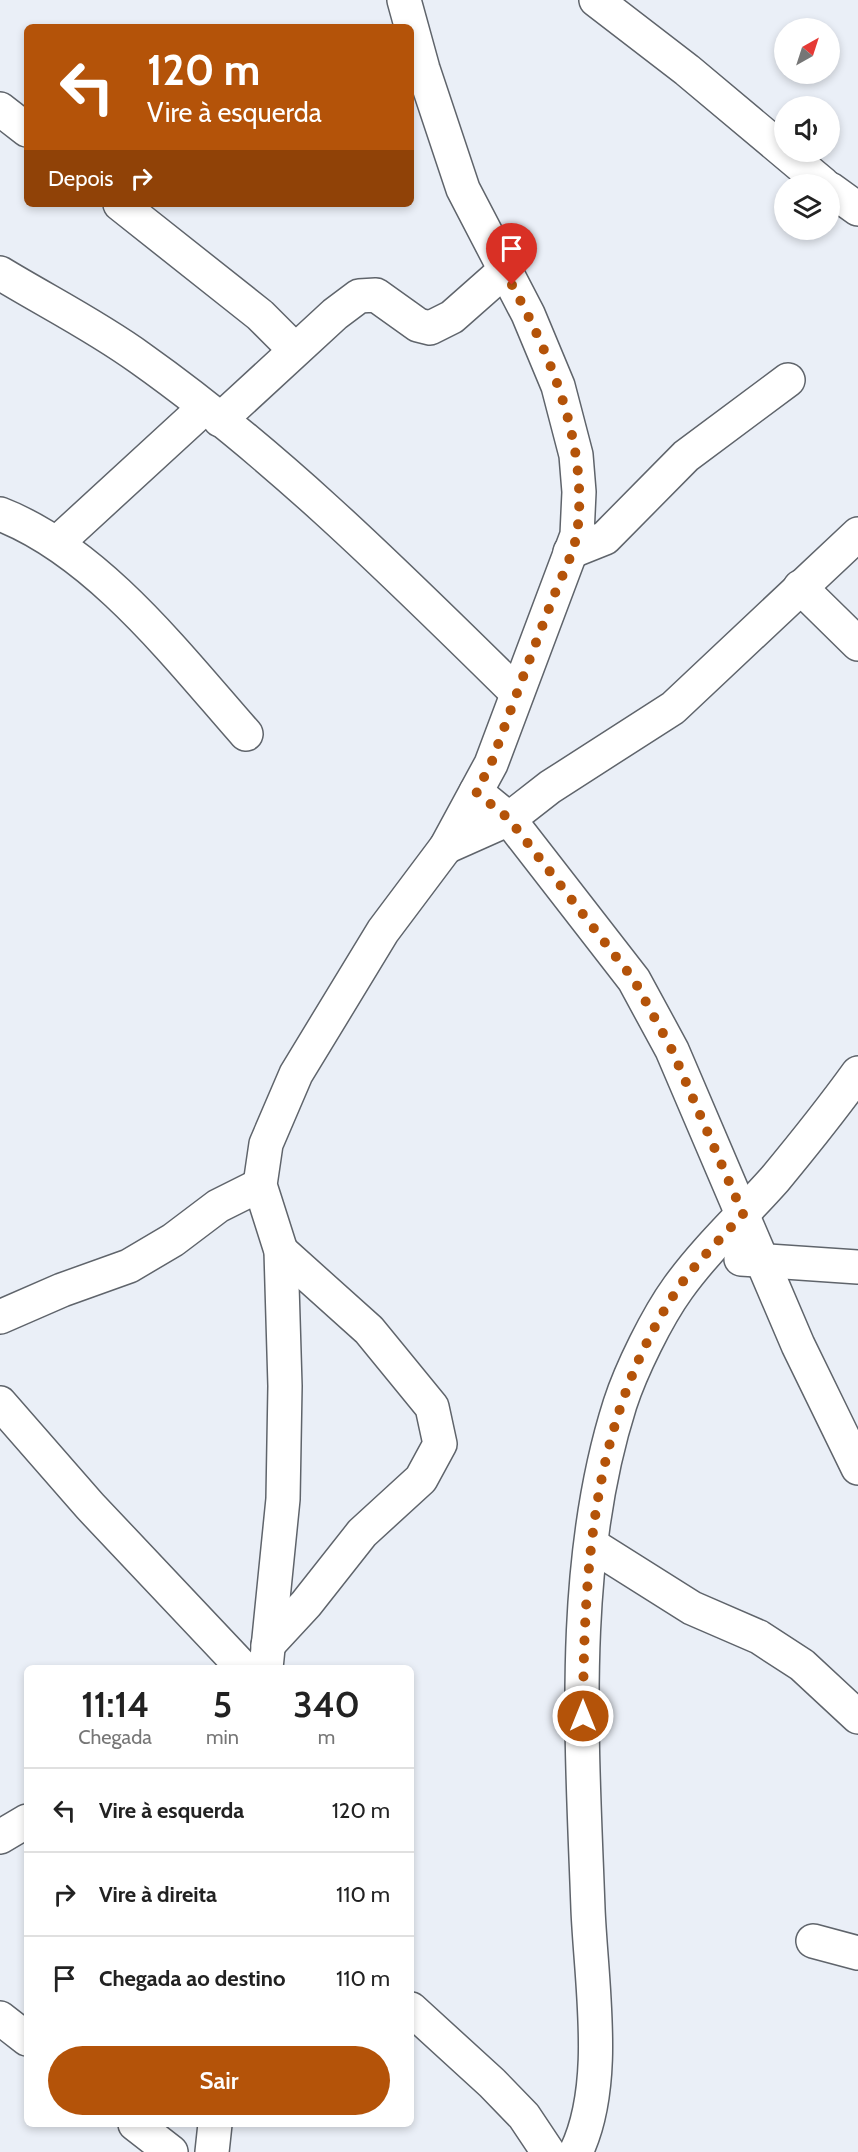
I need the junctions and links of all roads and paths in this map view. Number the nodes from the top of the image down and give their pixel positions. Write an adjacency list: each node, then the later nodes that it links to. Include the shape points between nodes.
1 (404, 0): 3 (street)
2 (596, 0): 7 (street)
3 (411, 24)
4 (414, 36): 11 (street, via 463,189)
5 (0, 109): 6 (street)
6 (24, 128)
7 (811, 174)
8 (840, 196): 10 (street)
9 (124, 207): 13 (street, via 260,315)
10 (858, 209)
11 (504, 271): 13 (street, via 452,317 430,328 418,325 376,296 359,296); 19 (street, via 528,314 558,386 576,454 579,492 576,535)
12 (0, 273): 15 (street, via 140,357)
13 (295, 350): 15 (street)
14 (788, 380): 19 (street, via 686,456 605,537)
15 (212, 414): 18 (street); 22 (street, via 411,588)
16 (0, 513): 18 (street)
17 (858, 534): 20 (street)
18 (57, 543): 23 (street, via 140,615)
19 (570, 552): 22 (street)
20 (800, 587): 21 (street); 25 (street, via 673,708 550,787)
21 (858, 644)
22 (517, 693): 24 (street, via 491,764)
23 (246, 734)
24 (476, 792): 25 (street); 26 (street)
25 (509, 819): 26 (street); 29 (street, via 634,980 672,1050)
26 (447, 847): 28 (street, via 383,931 296,1074 266,1144)
27 (858, 1073): 29 (street)
28 (260, 1185): 30 (street); 34 (street, via 218,1206 173,1240 129,1266)
29 (743, 1214): 31 (street); 32 (street)
30 (281, 1251): 38 (street, via 283,1499); 38 (street, via 369,1330 432,1407 441,1444 421,1479 362,1533)
31 (706, 1255): 32 (street); 37 (street, via 678,1289 654,1329 621,1401 603,1468)
32 (760, 1260): 33 (street); 36 (street)
33 (858, 1267)
34 (0, 1317)
35 (0, 1403): 39 (street, via 90,1506)
36 (858, 1468)
37 (592, 1545): 40 (street, via 692,1608 768,1643 802,1665); 53 (street, via 583,1617 583,1716 594,2086 587,2129)
38 (267, 1656)
39 (240, 1665)
40 (858, 1717)
41 (24, 1823): 42 (street)
42 (0, 1837)
43 (813, 1941): 44 (street)
44 (858, 1953)
45 (414, 2012): 52 (street, via 508,2099)
46 (0, 2018): 47 (street)
47 (24, 2037)
48 (139, 2127): 50 (street)
49 (215, 2127): 51 (street)
50 (171, 2152)
51 (212, 2152)
52 (548, 2152)
53 (576, 2152)

